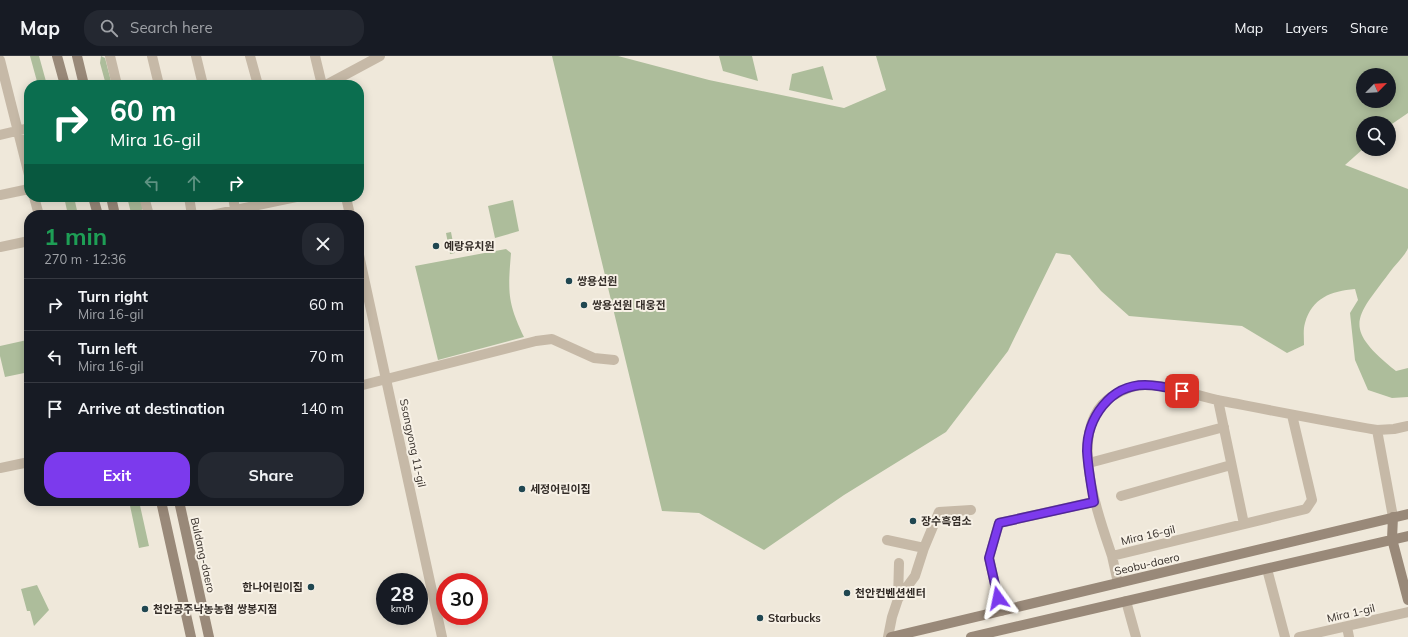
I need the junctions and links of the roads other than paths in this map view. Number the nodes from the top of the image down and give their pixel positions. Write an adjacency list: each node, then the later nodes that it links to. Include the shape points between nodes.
1 (58, 56): 10 (main road)
2 (77, 56): 11 (main road)
3 (110, 56): 12 (street)
4 (152, 56): 13 (street)
5 (196, 56): 14 (street)
6 (250, 56): 15 (street)
7 (315, 56): 16 (street)
8 (380, 56): 17 (street)
9 (0, 60): 18 (street)
10 (64, 80)
11 (83, 80)
12 (116, 80)
13 (158, 80)
14 (202, 80)
15 (257, 80)
16 (321, 80)
17 (335, 80)
18 (3, 87): 20 (street)
19 (24, 129): 20 (street)
20 (18, 131): 21 (street); 22 (street)
21 (0, 135)
22 (24, 155)
23 (24, 190): 24 (street)
24 (0, 195)
25 (276, 202): 26 (street)
26 (244, 210)
27 (24, 242): 28 (street)
28 (0, 247)
29 (364, 277): 31 (street, Ssangyong 11-gil)
30 (614, 360): 31 (street, via 594,358 552,339)
31 (387, 379): 32 (street); 66 (street, Ssangyong 11-gil)
32 (364, 385)
33 (1218, 400): 34 (street, Mira 16-gil); 36 (street); 39 (street, Mira 16-gil, via 1170,388 1144,385 1123,390 1108,398 1097,412 1087,450)
34 (1292, 415): 37 (street, Mira 16-gil); 49 (street, Mira 16-gil, via 1312,500 1306,509)
35 (1408, 426): 37 (street, Mira 16-gil, via 1394,430)
36 (1224, 427): 39 (street); 40 (street)
37 (1377, 430): 48 (street)
38 (24, 463): 41 (street)
39 (1089, 463): 43 (street, Mira 16-gil)
40 (1231, 466): 42 (street); 49 (street)
41 (0, 468)
42 (1121, 496)
43 (1094, 502): 54 (street, Mira 16-gil); 61 (street, via 999,523 989,558)
44 (162, 506): 64 (main road)
45 (179, 506): 65 (main road, Buldang-daero)
46 (971, 510): 53 (street, via 939,512)
47 (1408, 514): 48 (main road, Seobu-daero)
48 (1393, 517): 51 (main road); 57 (main road, Seobu-daero)
49 (1244, 524): 54 (street, Mira 16-gil)
50 (1408, 536): 51 (main road)
51 (1392, 539): 56 (main road); 59 (main road)
52 (887, 540): 53 (street)
53 (924, 548): 58 (street, via 915,576)
54 (1112, 556): 57 (street)
55 (899, 563): 58 (street)
56 (1267, 569): 60 (main road); 70 (street)
57 (1118, 583): 61 (main road, Seobu-daero)
58 (898, 599): 67 (street)
59 (1408, 600)
60 (1126, 602): 68 (main road); 69 (street)
61 (1001, 611): 67 (main road, Seobu-daero)
62 (1408, 612): 63 (street, Mira 1-gil)
63 (1348, 632): 71 (street, Mira 1-gil)
64 (191, 637)
65 (209, 637)
66 (442, 637)
67 (889, 637)
68 (971, 637)
69 (1136, 637)
70 (1285, 637)
71 (1299, 637)

